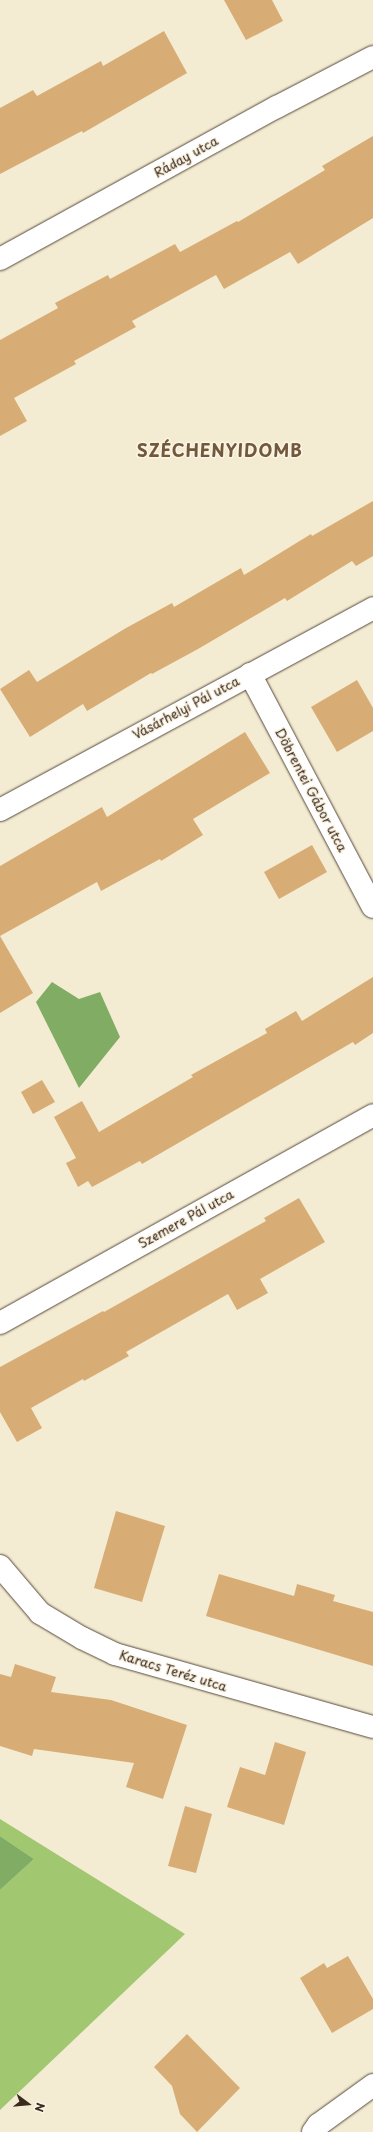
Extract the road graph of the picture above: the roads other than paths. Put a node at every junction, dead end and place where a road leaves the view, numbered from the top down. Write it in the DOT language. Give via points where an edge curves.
graph roads {
  1 [pos="373,57"];
  2 [pos="0,258"];
  3 [pos="373,608"];
  4 [pos="250,674"];
  5 [pos="0,810"];
  6 [pos="373,907"];
  7 [pos="373,1115"];
  8 [pos="0,1323"];
  9 [pos="0,1566"];
  10 [pos="373,1727"];
  11 [pos="373,2085"];
  12 [pos="313,2132"];
  1 -- 2 [label="street, Ráday utca"];
  3 -- 4 [label="street, Vásárhelyi Pál utca"];
  4 -- 5 [label="street, Vásárhelyi Pál utca"];
  4 -- 6 [label="street, Döbrentei Gábor utca"];
  7 -- 8 [label="street, Szemere Pál utca"];
  9 -- 10 [label="street, Karacs Teréz utca" via="40,1612 82,1638 115,1654"];
  11 -- 12 [label="street" via="318,2125"];
}
